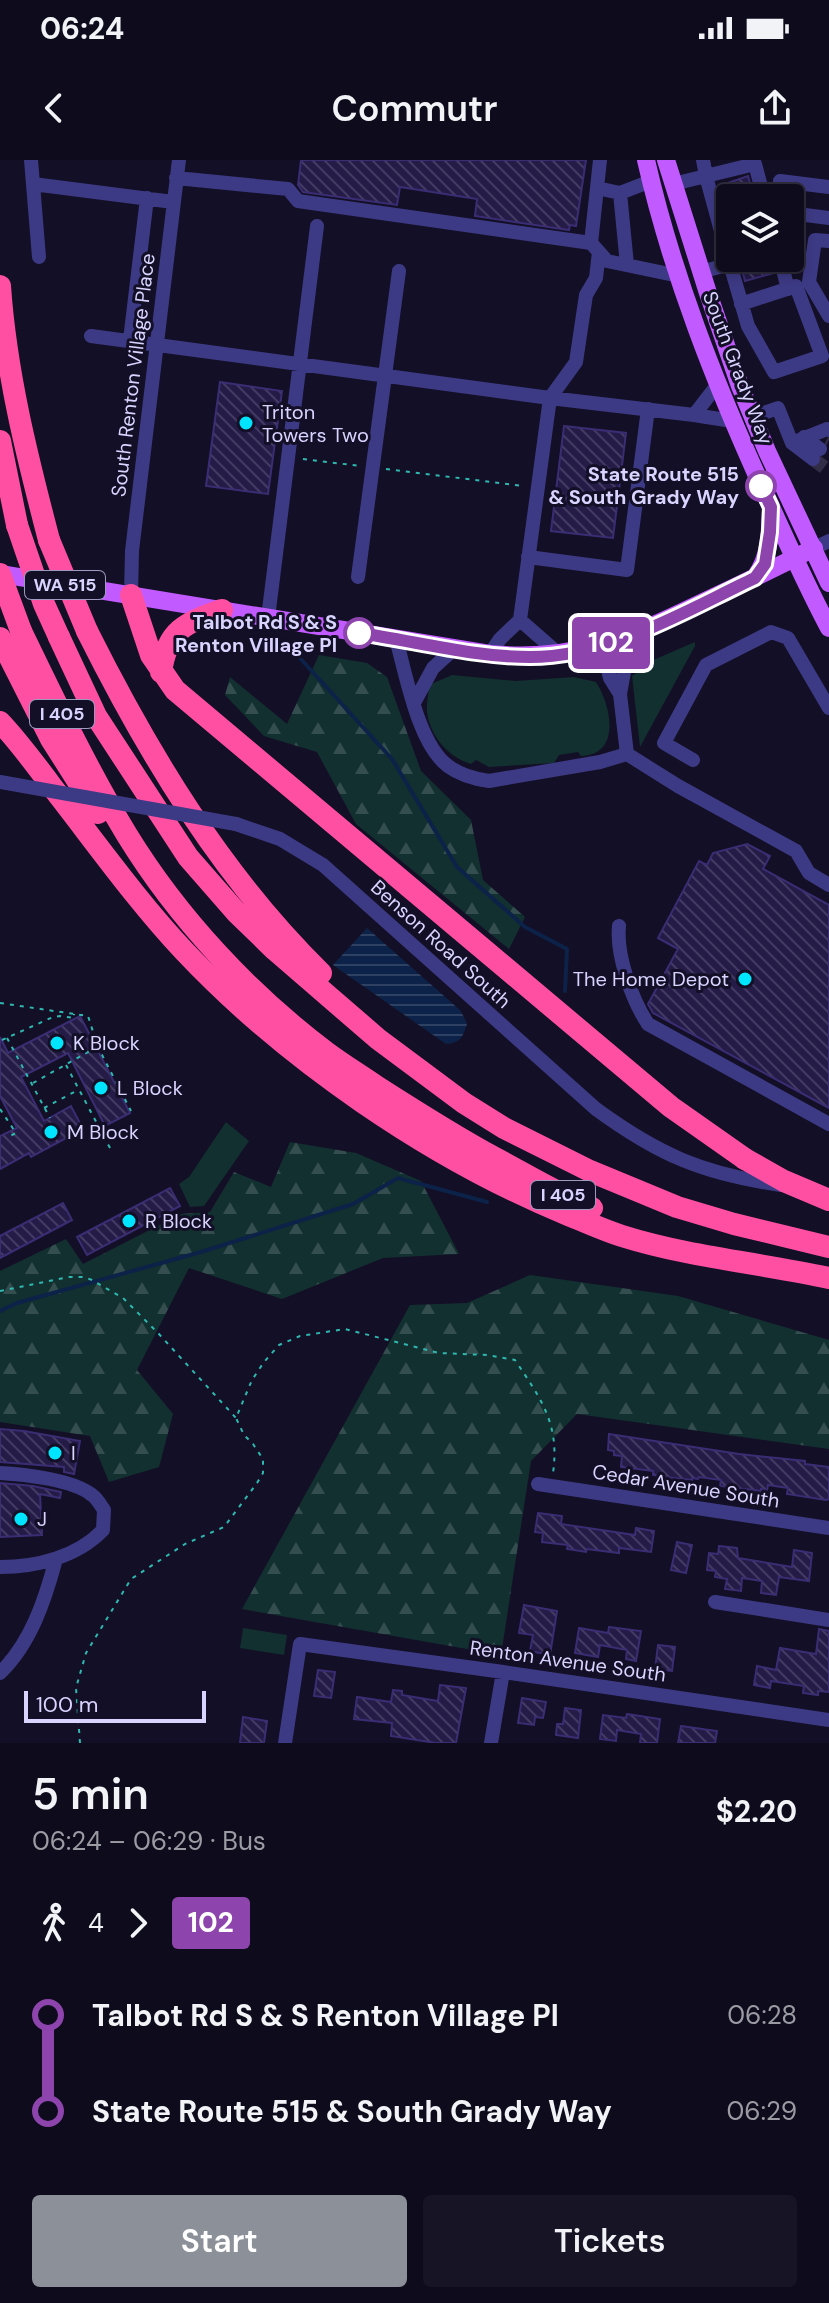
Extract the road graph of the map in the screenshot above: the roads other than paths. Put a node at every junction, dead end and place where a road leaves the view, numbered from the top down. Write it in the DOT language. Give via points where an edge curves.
graph roads {
  1 [pos="31,160"];
  2 [pos="179,160"];
  3 [pos="600,160"];
  4 [pos="646,160"];
  5 [pos="666,160"];
  6 [pos="703,160"];
  7 [pos="736,164"];
  8 [pos="706,176"];
  9 [pos="176,178"];
  10 [pos="651,181"];
  11 [pos="780,181"];
  12 [pos="33,184"];
  13 [pos="673,184"];
  14 [pos="760,184"];
  15 [pos="829,187"];
  16 [pos="597,188"];
  17 [pos="620,193"];
  18 [pos="147,198"];
  19 [pos="173,202"];
  20 [pos="716,213"];
  21 [pos="804,215"];
  22 [pos="829,218"];
  23 [pos="317,226"];
  24 [pos="665,230"];
  25 [pos="829,241"];
  26 [pos="595,248"];
  27 [pos="39,257"];
  28 [pos="627,265"];
  29 [pos="716,268"];
  30 [pos="399,271"];
  31 [pos="701,272"];
  32 [pos="732,272"];
  33 [pos="784,272"];
  34 [pos="679,276"];
  35 [pos="0,286"];
  36 [pos="788,289"];
  37 [pos="741,304"];
  38 [pos="829,316"];
  39 [pos="721,330"];
  40 [pos="91,336"];
  41 [pos="130,340"];
  42 [pos="156,344"];
  43 [pos="299,363"];
  44 [pos="385,374"];
  45 [pos="718,384"];
  46 [pos="550,398"];
  47 [pos="648,409"];
  48 [pos="694,415"];
  49 [pos="731,417"];
  50 [pos="752,417"];
  51 [pos="0,441"];
  52 [pos="815,441"];
  53 [pos="0,488"];
  54 [pos="771,507"];
  55 [pos="17,525"];
  56 [pos="821,544"];
  57 [pos="528,557"];
  58 [pos="794,558"];
  59 [pos="0,574"];
  60 [pos="358,577"];
  61 [pos="755,578"];
  62 [pos="829,583"];
  63 [pos="131,595"];
  64 [pos="222,610"];
  65 [pos="268,618"];
  66 [pos="520,620"];
  67 [pos="829,628"];
  68 [pos="10,634"];
  69 [pos="396,639"];
  70 [pos="621,640"];
  71 [pos="602,645"];
  72 [pos="455,648"];
  73 [pos="490,654"];
  74 [pos="560,655"];
  75 [pos="161,672"];
  76 [pos="620,694"];
  77 [pos="414,703"];
  78 [pos="829,708"];
  79 [pos="0,722"];
  80 [pos="627,754"];
  81 [pos="693,760"];
  82 [pos="0,782"];
  83 [pos="829,885"];
  84 [pos="619,926"];
  85 [pos="464,1103"];
  86 [pos="829,1124"];
  87 [pos="829,1190"];
  88 [pos="829,1200"];
  89 [pos="829,1247"];
  90 [pos="776,1266"];
  91 [pos="829,1278"];
  92 [pos="0,1473"];
  93 [pos="544,1485"];
  94 [pos="829,1528"];
  95 [pos="56,1559"];
  96 [pos="0,1567"];
  97 [pos="715,1602"];
  98 [pos="829,1620"];
  99 [pos="503,1672"];
  100 [pos="0,1673"];
  101 [pos="829,1720"];
  102 [pos="285,1743"];
  103 [pos="491,1743"];
  1 -- 12 [label="street"];
  2 -- 9 [label="street, South Renton Village Place"];
  3 -- 16 [label="street"];
  4 -- 10 [label="main road, South Grady Way"];
  5 -- 13 [label="main road, South Grady Way"];
  6 -- 8 [label="street"];
  7 -- 8 [label="street"];
  7 -- 14 [label="street" via="755,164"];
  8 -- 13 [label="street"];
  8 -- 20 [label="street"];
  9 -- 19 [label="street, South Renton Village Place"];
  9 -- 26 [label="street" via="288,189 298,201"];
  10 -- 17 [label="street"];
  10 -- 24 [label="main road, South Grady Way"];
  11 -- 15 [label="street"];
  12 -- 18 [label="street"];
  12 -- 27 [label="street"];
  13 -- 31 [label="main road, South Grady Way"];
  16 -- 17 [label="street"];
  16 -- 26 [label="street"];
  17 -- 28 [label="street"];
  18 -- 19 [label="street"];
  18 -- 41 [label="street"];
  19 -- 42 [label="street, South Renton Village Place"];
  21 -- 22 [label="street"];
  23 -- 43 [label="street"];
  24 -- 31 [label="main road" via="677,235 690,267"];
  24 -- 34 [label="main road, South Grady Way"];
  25 -- 38 [label="street" via="815,240 809,282"];
  26 -- 28 [label="street" via="607,261"];
  26 -- 46 [label="street" via="596,278 586,295 576,362"];
  28 -- 34 [label="street"];
  29 -- 31 [label="street"];
  30 -- 44 [label="street"];
  31 -- 39 [label="main road, South Grady Way"];
  32 -- 37 [label="street"];
  33 -- 36 [label="street"];
  34 -- 39 [label="main road" via="695,288 709,326"];
  34 -- 45 [label="main road, South Grady Way"];
  35 -- 85 [label="highway, bridge" via="16,409 49,540 112,683 173,786 262,909 325,976 419,1056"];
  36 -- 37 [label="street"];
  36 -- 37 [label="street" via="796,286 822,356 774,372"];
  39 -- 50 [label="main road, South Grady Way"];
  40 -- 41 [label="street"];
  41 -- 42 [label="street"];
  42 -- 43 [label="street"];
  42 -- 63 [label="street, South Renton Village Place"];
  43 -- 44 [label="street"];
  43 -- 65 [label="street"];
  44 -- 46 [label="street"];
  44 -- 60 [label="street"];
  45 -- 48 [label="street"];
  45 -- 49 [label="main road, South Grady Way"];
  46 -- 47 [label="street"];
  46 -- 57 [label="street"];
  47 -- 48 [label="street"];
  47 -- 57 [label="street" via="627,570"];
  48 -- 49 [label="street"];
  49 -- 50 [label="main road"];
  49 -- 54 [label="main road, South Grady Way"];
  50 -- 52 [label="street" via="778,408"];
  50 -- 56 [label="main road, South Grady Way"];
  51 -- 55 [label="highway"];
  53 -- 55 [label="highway"];
  54 -- 58 [label="main road, South Grady Way"];
  54 -- 61 [label="main road" via="765,564"];
  55 -- 85 [label="highway, I 405, bridge" via="44,604 96,716 188,857 236,912 314,985"];
  56 -- 58 [label="main road, WA 515"];
  56 -- 62 [label="main road, South Grady Way"];
  57 -- 66 [label="street"];
  58 -- 61 [label="main road, WA 515"];
  58 -- 67 [label="main road, South Grady Way"];
  59 -- 63 [label="main road, WA 515"];
  59 -- 68 [label="highway, I 405, bridge"];
  61 -- 70 [label="main road, WA 515"];
  63 -- 64 [label="main road, WA 515"];
  63 -- 75 [label="highway"];
  64 -- 65 [label="main road, WA 515"];
  64 -- 75 [label="highway" via="175,633"];
  65 -- 69 [label="main road, WA 515"];
  66 -- 73 [label="street"];
  66 -- 74 [label="street"];
  68 -- 90 [label="highway, I 405" via="159,882 266,1003 327,1053 419,1114 566,1197 681,1242"];
  69 -- 72 [label="main road, WA 515"];
  69 -- 77 [label="street"];
  70 -- 71 [label="main road, WA 515"];
  70 -- 76 [label="street"];
  71 -- 74 [label="main road, WA 515"];
  71 -- 76 [label="street"];
  72 -- 73 [label="main road, WA 515"];
  72 -- 77 [label="street" via="433,668"];
  73 -- 74 [label="main road, WA 515"];
  75 -- 88 [label="highway, bridge" via="234,741 671,1107 745,1159"];
  76 -- 80 [label="street"];
  77 -- 80 [label="street" via="434,751 471,778 489,781"];
  78 -- 81 [label="street" via="788,638 771,632 706,665 664,743"];
  79 -- 90 [label="highway" via="185,952 229,997 338,1084 454,1159 528,1198 620,1236"];
  80 -- 83 [label="street" via="796,851 809,873"];
  82 -- 87 [label="street, Benson Road South, bridge" via="236,824 280,839 323,865 627,1132 685,1163 724,1175"];
  84 -- 86 [label="street" via="617,942 638,1009 648,1024"];
  85 -- 89 [label="highway, I 405" via="568,1160 677,1207"];
  90 -- 91 [label="highway, I 405"];
  92 -- 95 [label="street" via="69,1484 92,1494 104,1510 103,1530"];
  93 -- 94 [label="street, Cedar Avenue South"];
  95 -- 96 [label="street"];
  95 -- 100 [label="street" via="33,1624"];
  97 -- 98 [label="street"];
  99 -- 101 [label="street, Renton Avenue South"];
  99 -- 102 [label="street, Renton Avenue South" via="300,1644"];
  99 -- 103 [label="street"];
}
